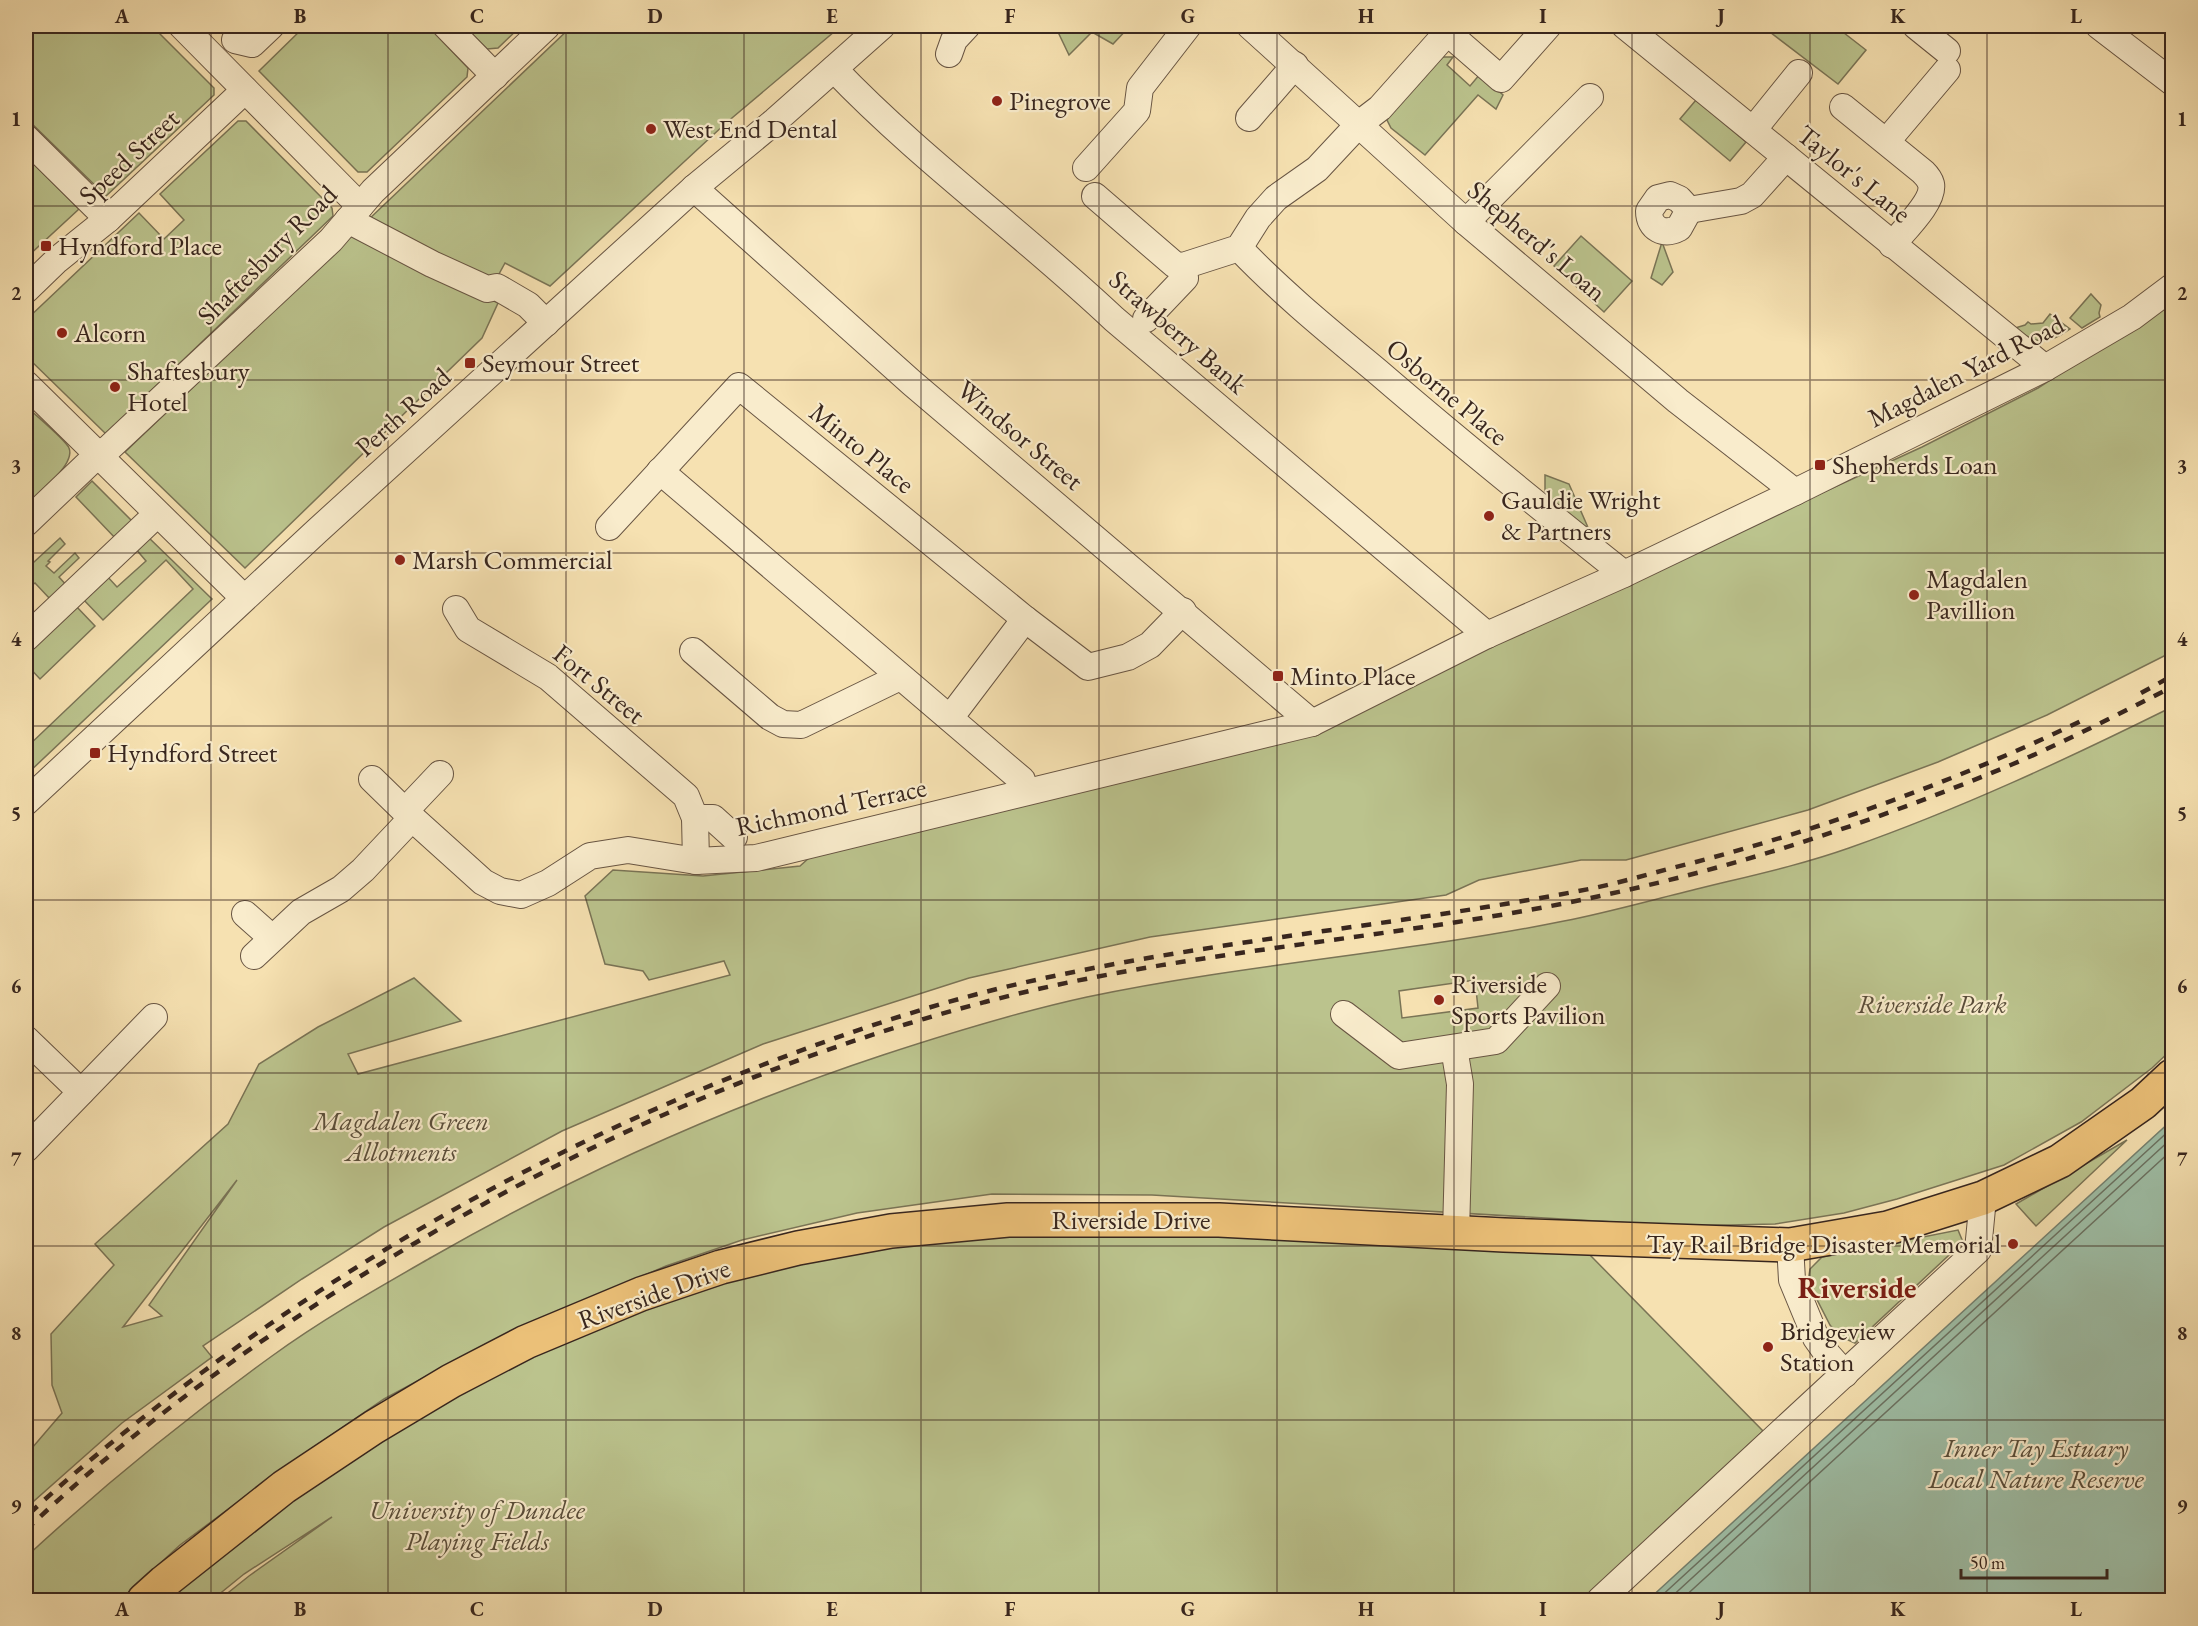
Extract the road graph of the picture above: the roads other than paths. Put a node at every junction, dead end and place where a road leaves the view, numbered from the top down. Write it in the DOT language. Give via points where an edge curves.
graph roads {
  1 [pos="182,26"];
  2 [pos="271,26"];
  3 [pos="447,26"];
  4 [pos="547,26"];
  5 [pos="882,26"];
  6 [pos="967,26"];
  7 [pos="1188,26"];
  8 [pos="1250,26"];
  9 [pos="1548,26"];
  10 [pos="1625,26"];
  11 [pos="1917,26"];
  12 [pos="2099,26"];
  13 [pos="1447,28"];
  14 [pos="233,33"];
  15 [pos="949,54"];
  16 [pos="215,60"];
  17 [pos="1295,65"];
  18 [pos="834,69"];
  19 [pos="1799,73"];
  20 [pos="495,76"];
  21 [pos="2172,82"];
  22 [pos="245,90"];
  23 [pos="1590,97"];
  24 [pos="1843,107"];
  25 [pos="1249,117"];
  26 [pos="1359,124"];
  27 [pos="1753,130"];
  28 [pos="1879,134"];
  29 [pos="26,138"];
  30 [pos="1786,157"];
  31 [pos="1086,168"];
  32 [pos="694,188"];
  33 [pos="1095,196"];
  34 [pos="1689,210"];
  35 [pos="354,213"];
  36 [pos="108,219"];
  37 [pos="1466,222"];
  38 [pos="1892,245"];
  39 [pos="1239,248"];
  40 [pos="1183,266"];
  41 [pos="2172,287"];
  42 [pos="26,290"];
  43 [pos="1146,319"];
  44 [pos="546,323"];
  45 [pos="2045,368"];
  46 [pos="26,384"];
  47 [pos="100,456"];
  48 [pos="660,471"];
  49 [pos="1795,492"];
  50 [pos="157,514"];
  51 [pos="26,523"];
  52 [pos="609,527"];
  53 [pos="1623,574"];
  54 [pos="244,598"];
  55 [pos="456,609"];
  56 [pos="1182,611"];
  57 [pos="1025,619"];
  58 [pos="1487,635"];
  59 [pos="26,638"];
  60 [pos="693,651"];
  61 [pos="900,677"];
  62 [pos="950,718"];
  63 [pos="1312,723"];
  64 [pos="440,774"];
  65 [pos="372,779"];
  66 [pos="1025,792"];
  67 [pos="26,802"];
  68 [pos="408,814"];
  69 [pos="695,818"];
  70 [pos="734,837"];
  71 [pos="696,861"];
  72 [pos="246,914"];
  73 [pos="1547,986"];
  74 [pos="1344,1014"];
  75 [pos="154,1017"];
  76 [pos="26,1039"];
  77 [pos="1454,1048"];
  78 [pos="2172,1076"];
  79 [pos="81,1092"];
  80 [pos="26,1149"];
  81 [pos="1983,1198"];
  82 [pos="1456,1233"];
  83 [pos="1790,1245"];
  84 [pos="1845,1374"];
  85 [pos="144,1600"];
  86 [pos="1600,1600"];
  1 -- 16 [label="street"];
  2 -- 14 [label="street" via="252,44"];
  3 -- 20 [label="street"];
  4 -- 20 [label="street, Shaftesbury Road"];
  5 -- 18 [label="street, Perth Road"];
  6 -- 15 [label="street" via="954,40"];
  7 -- 31 [label="street" via="1140,88 1137,111"];
  8 -- 17 [label="street, Shepherd's Loan"];
  9 -- 13 [label="street" via="1501,79"];
  10 -- 27 [label="street, Taylor's Lane"];
  11 -- 28 [label="street" via="1947,60"];
  12 -- 21 [label="street"];
  13 -- 26 [label="street" via="1380,108"];
  14 -- 16 [label="street"];
  16 -- 22 [label="street"];
  17 -- 25 [label="street"];
  17 -- 26 [label="street, Shepherd's Loan"];
  18 -- 32 [label="street, Perth Road"];
  18 -- 58 [label="street, Strawberry Bank" via="1121,324"];
  19 -- 27 [label="street"];
  20 -- 35 [label="street, Shaftesbury Road"];
  22 -- 35 [label="street"];
  22 -- 36 [label="street, Speed Street"];
  23 -- 37 [label="street"];
  24 -- 28 [label="street"];
  26 -- 37 [label="street, Shepherd's Loan"];
  26 -- 39 [label="street" via="1317,169 1276,198"];
  27 -- 30 [label="street, Taylor's Lane"];
  28 -- 38 [label="street" via="1931,183 1927,202"];
  29 -- 36 [label="street"];
  30 -- 34 [label="street" via="1752,195 1741,201"];
  30 -- 38 [label="street, Taylor's Lane"];
  32 -- 44 [label="street, Perth Road"];
  32 -- 56 [label="street, Windsor Street" via="912,383"];
  33 -- 40 [label="street" via="1168,260"];
  35 -- 44 [label="street" via="432,264 487,289 497,287 528,305"];
  35 -- 47 [label="street, Shaftesbury Road" via="331,240"];
  36 -- 42 [label="street, Speed Street"];
  37 -- 49 [label="street, Shepherd's Loan" via="1678,401"];
  38 -- 45 [label="street, Taylor's Lane"];
  39 -- 40 [label="street"];
  39 -- 53 [label="street, Osborne Place" via="1465,447"];
  40 -- 43 [label="street" via="1185,278"];
  41 -- 45 [label="street, Magdalen Yard Road" via="2132,317"];
  44 -- 54 [label="street, Perth Road"];
  45 -- 49 [label="street, Magdalen Yard Road"];
  46 -- 47 [label="street"];
  47 -- 50 [label="street"];
  47 -- 51 [label="street, Shaftesbury Road"];
  48 -- 52 [label="street, Minto Place"];
  48 -- 57 [label="street, Minto Place" via="739,386"];
  48 -- 61 [label="street"];
  49 -- 53 [label="street, Magdalen Yard Road"];
  50 -- 54 [label="street"];
  50 -- 59 [label="street"];
  53 -- 58 [label="street, Magdalen Yard Road"];
  54 -- 67 [label="street, Perth Road"];
  55 -- 69 [label="street, Fort Street" via="468,629 548,677 686,796"];
  56 -- 57 [label="street" via="1150,645 1128,657 1088,667"];
  56 -- 63 [label="street, Windsor Street"];
  57 -- 62 [label="street"];
  58 -- 63 [label="street, Magdalen Yard Road"];
  60 -- 61 [label="street" via="770,717 791,726 801,726"];
  61 -- 62 [label="street"];
  62 -- 66 [label="street" via="1022,780"];
  63 -- 66 [label="street, Richmond Terrace"];
  64 -- 68 [label="street"];
  65 -- 68 [label="street, Richmond Terrace"];
  66 -- 71 [label="street, Richmond Terrace" via="756,858"];
  68 -- 71 [label="street, Richmond Terrace" via="483,882 500,891 521,895 590,856 628,850"];
  68 -- 72 [label="street" via="382,852 363,870 341,889 301,912 262,947"];
  69 -- 70 [label="street" via="713,818"];
  69 -- 71 [label="street, Fort Street"];
  73 -- 77 [label="street" via="1496,1041"];
  74 -- 77 [label="street" via="1398,1056"];
  75 -- 79 [label="street"];
  76 -- 79 [label="street"];
  77 -- 82 [label="street" via="1460,1084"];
  78 -- 81 [label="main road, Riverside Drive" via="2143,1103 2060,1161"];
  79 -- 80 [label="street"];
  81 -- 83 [label="main road, Riverside Drive" via="1888,1228"];
  81 -- 84 [label="street" via="1978,1250"];
  82 -- 83 [label="main road, Riverside Drive"];
  82 -- 85 [label="main road, Riverside Drive" via="1219,1220 1008,1220 891,1232 798,1248 721,1268 641,1294 526,1342 451,1381 284,1487"];
  83 -- 84 [label="street" via="1792,1280 1816,1338"];
  84 -- 86 [label="street"];
}
